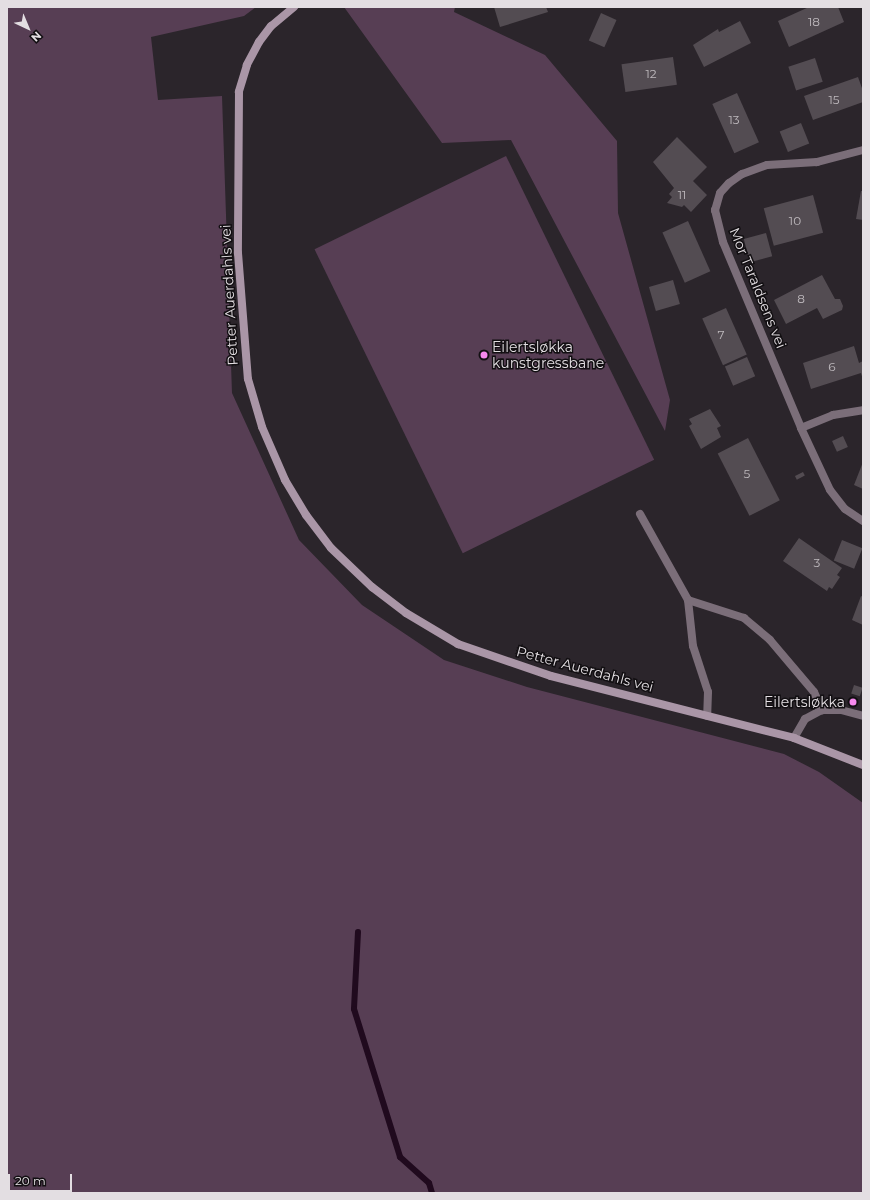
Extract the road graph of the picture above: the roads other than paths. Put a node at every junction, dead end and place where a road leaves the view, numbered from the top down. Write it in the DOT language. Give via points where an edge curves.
graph roads {
  1 [pos="294,7"];
  2 [pos="863,150"];
  3 [pos="863,410"];
  4 [pos="801,428"];
  5 [pos="640,514"];
  6 [pos="863,521"];
  7 [pos="688,600"];
  8 [pos="822,710"];
  9 [pos="707,716"];
  10 [pos="863,716"];
  11 [pos="794,738"];
  12 [pos="863,765"];
  1 -- 9 [label="street, Petter Auerdahls vei" via="271,26 247,65 238,92 237,130 238,253 248,379 262,427 285,480 306,515 332,548 372,588 406,613 458,644 551,676"];
  2 -- 4 [label="street, Mor Taraldsens vei" via="817,162 767,165 742,174 720,193 716,210 723,242"];
  3 -- 4 [label="street" via="833,415"];
  4 -- 6 [label="street, Mor Taraldsens vei" via="830,490 845,509"];
  5 -- 7 [label="street"];
  7 -- 8 [label="street" via="744,618 770,640 814,692"];
  7 -- 9 [label="street" via="693,646 708,692"];
  8 -- 10 [label="street" via="841,710"];
  8 -- 11 [label="street" via="805,720"];
  9 -- 11 [label="street, Petter Auerdahls vei"];
  11 -- 12 [label="street, Petter Auerdahls vei"];
}
